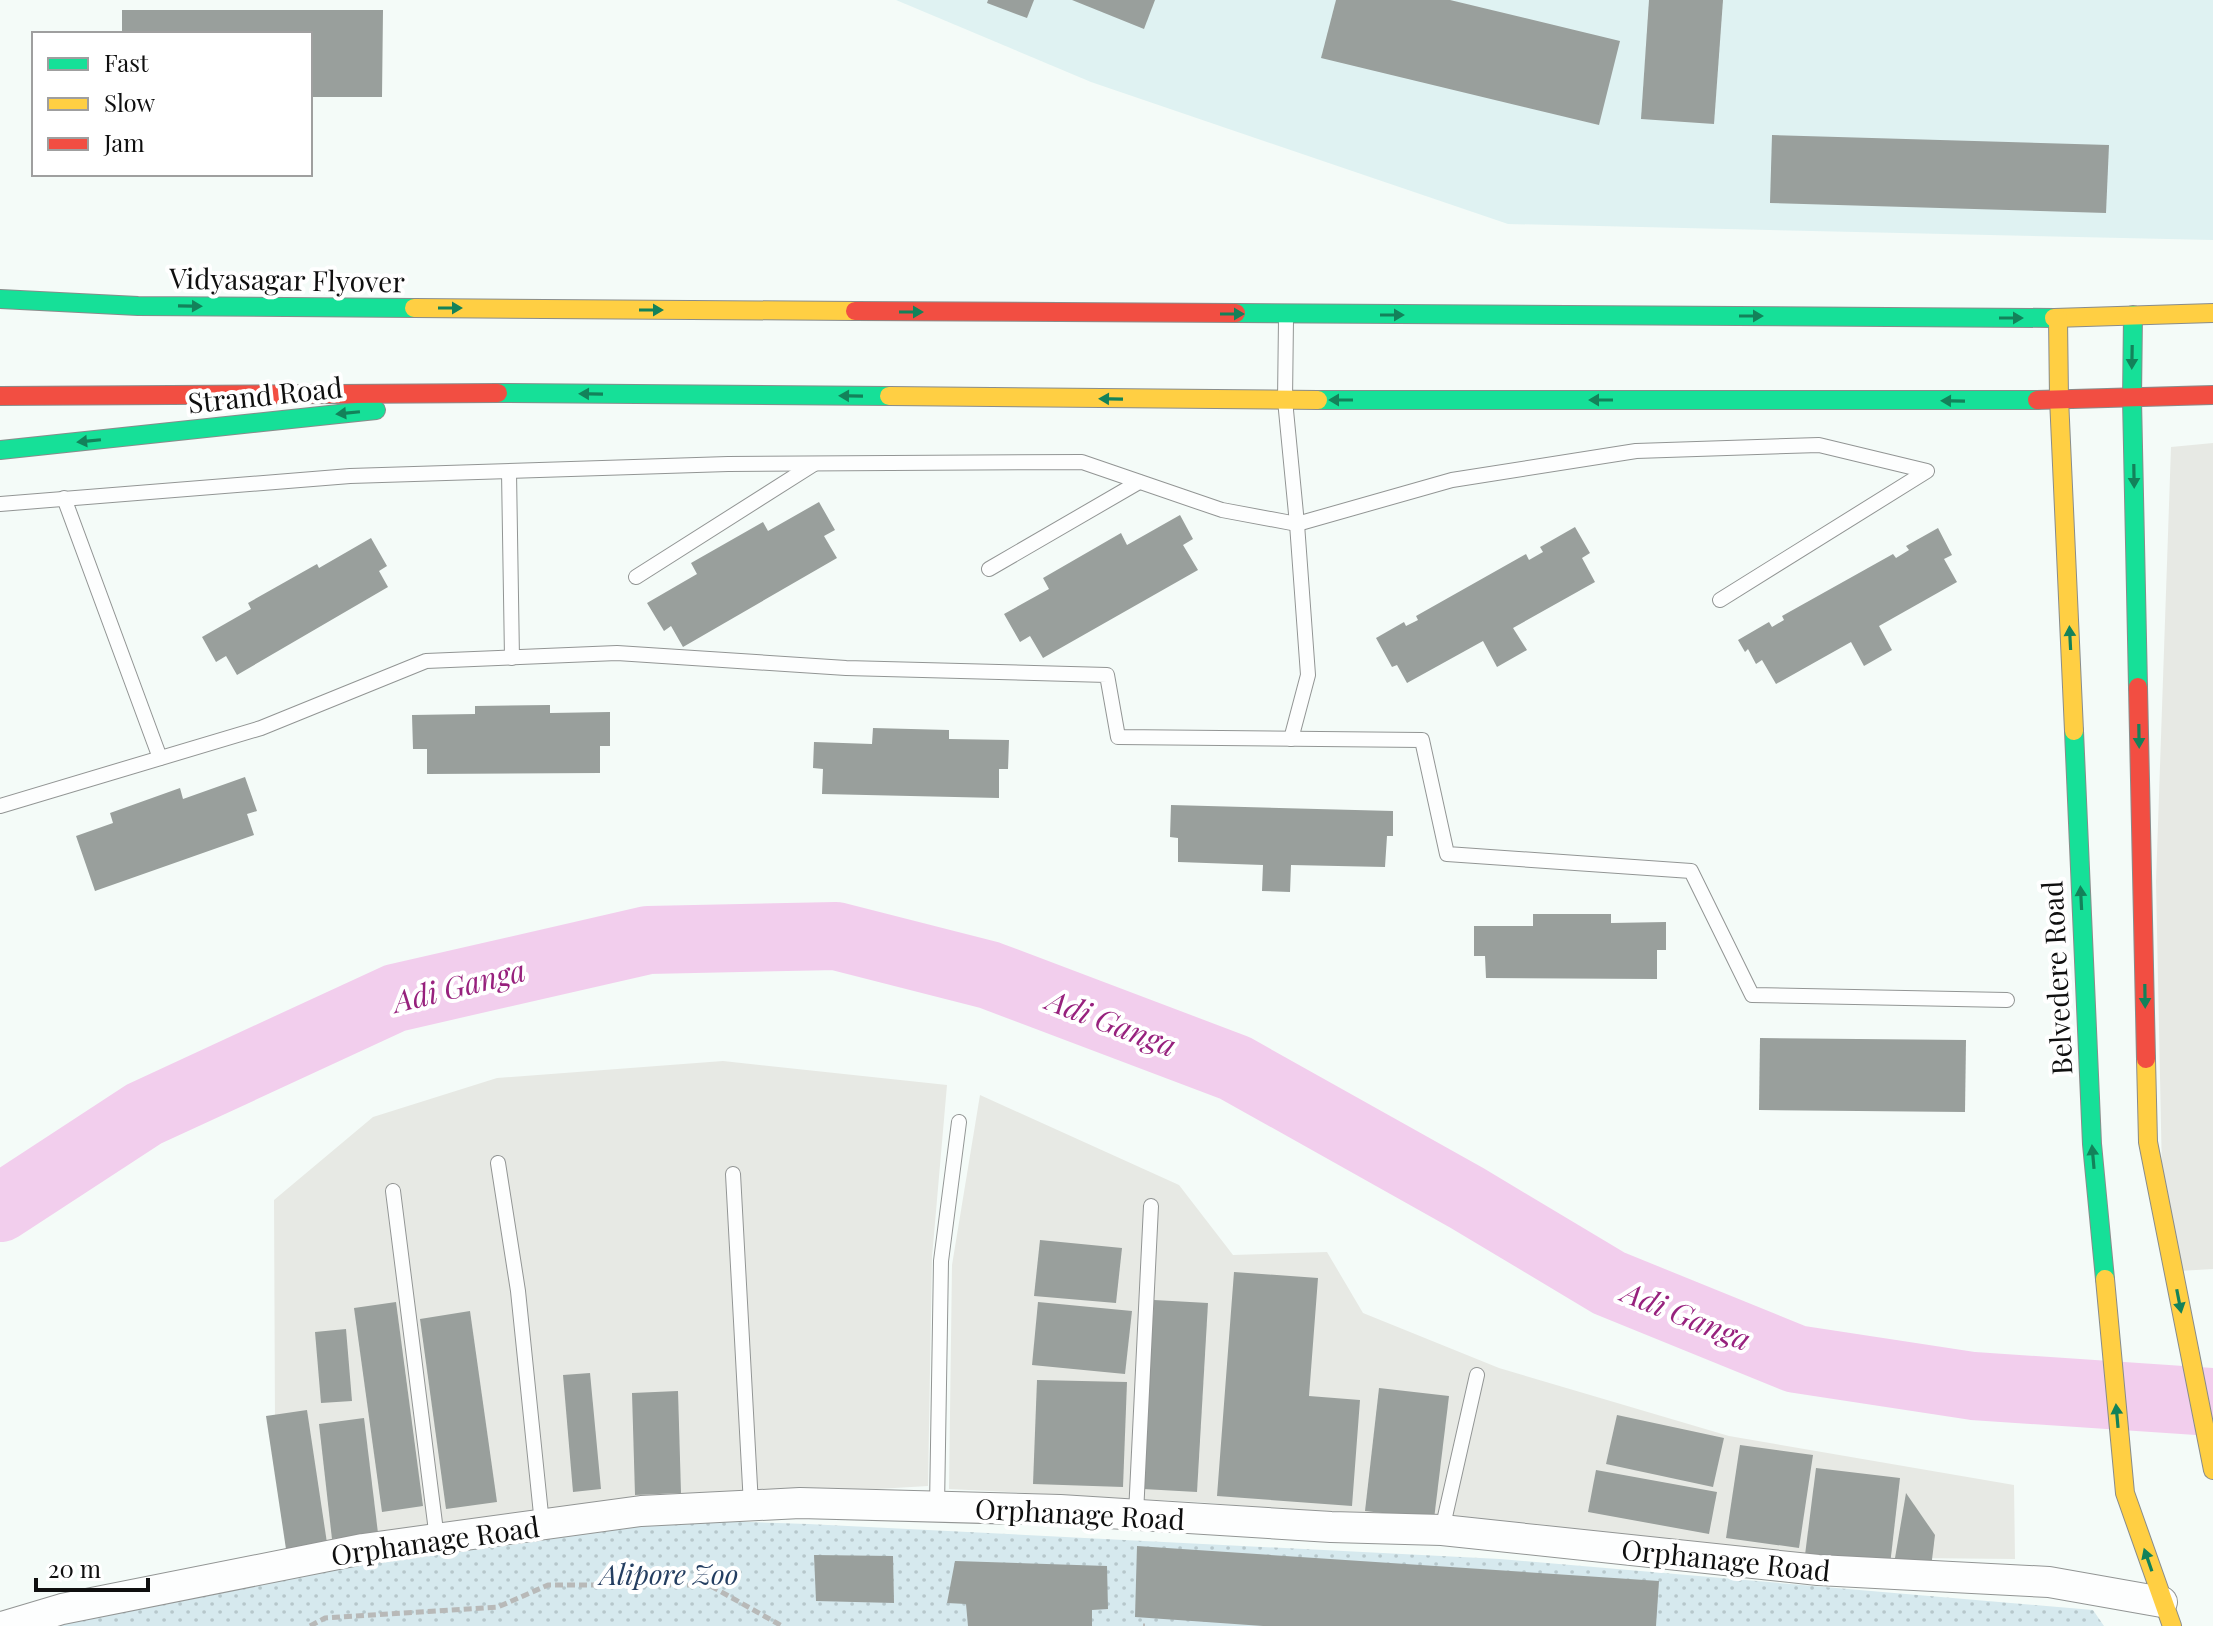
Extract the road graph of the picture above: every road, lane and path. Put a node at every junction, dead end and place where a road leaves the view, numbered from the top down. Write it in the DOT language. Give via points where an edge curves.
graph roads {
  1 [pos="0,299"];
  2 [pos="138,306"];
  3 [pos="2213,313"];
  4 [pos="1286,314"];
  5 [pos="2133,315"];
  6 [pos="15,317"];
  7 [pos="2058,318"];
  8 [pos="537,393"];
  9 [pos="2213,395"];
  10 [pos="0,396"];
  11 [pos="2059,398"];
  12 [pos="2132,399"];
  13 [pos="1285,400"];
  14 [pos="0,450"];
  15 [pos="814,464"];
  16 [pos="509,472"];
  17 [pos="1139,482"];
  18 [pos="64,498"];
  19 [pos="0,504"];
  20 [pos="1297,524"];
  21 [pos="989,569"];
  22 [pos="636,577"];
  23 [pos="1720,600"];
  24 [pos="512,658"];
  25 [pos="1291,739"];
  26 [pos="160,758"];
  27 [pos="0,806"];
  28 [pos="2007,1000"];
  29 [pos="959,1122"];
  30 [pos="498,1163"];
  31 [pos="733,1174"];
  32 [pos="393,1191"];
  33 [pos="1151,1206"];
  34 [pos="1477,1375"];
  35 [pos="2213,1470"];
  36 [pos="751,1505"];
  37 [pos="937,1507"];
  38 [pos="1136,1514"];
  39 [pos="542,1524"];
  40 [pos="1442,1530"];
  41 [pos="437,1539"];
  42 [pos="2167,1614"];
  43 [pos="5,1626"];
  44 [pos="310,1626"];
  45 [pos="782,1626"];
  1 -- 2 [label="main road, Vidyasagar Flyover"];
  2 -- 4 [label="main road, Vidyasagar Flyover, one-way"];
  2 -- 6 [label="main road"];
  3 -- 5 [label="main road, Vidyasagar Flyover"];
  4 -- 7 [label="main road, Vidyasagar Flyover, one-way"];
  4 -- 13 [label="lane"];
  5 -- 7 [label="main road, Vidyasagar Flyover"];
  5 -- 12 [label="main road, one-way"];
  7 -- 11 [label="main road, Belvedere Road"];
  8 -- 10 [label="main road"];
  13 -- 8 [label="main road, one-way"];
  8 -- 14 [label="main road, Strand Road, one-way"];
  9 -- 12 [label="main road"];
  11 -- 12 [label="main road"];
  11 -- 13 [label="main road, one-way"];
  42 -- 11 [label="main road, Belvedere Road, one-way" via="2125,1493 2100,1235"];
  12 -- 35 [label="main road, one-way" via="2148,1142"];
  13 -- 20 [label="lane"];
  15 -- 16 [label="lane"];
  15 -- 17 [label="lane" via="1082,462"];
  15 -- 22 [label="lane"];
  16 -- 18 [label="lane" via="350,476"];
  16 -- 24 [label="lane"];
  17 -- 20 [label="lane" via="1222,510"];
  17 -- 21 [label="lane"];
  18 -- 19 [label="lane"];
  18 -- 26 [label="lane"];
  20 -- 23 [label="lane" via="1452,480 1636,451 1819,445 1927,471"];
  20 -- 25 [label="lane" via="1308,675"];
  24 -- 25 [label="lane" via="617,653 846,668 1107,675 1118,737"];
  24 -- 26 [label="lane" via="426,661 261,728"];
  25 -- 28 [label="lane" via="1422,740 1447,854 1691,871 1752,995"];
  26 -- 27 [label="lane"];
  29 -- 37 [label="lane" via="941,1261"];
  30 -- 39 [label="lane" via="518,1291"];
  31 -- 36 [label="lane"];
  32 -- 41 [label="lane"];
  33 -- 38 [label="lane"];
  34 -- 40 [label="lane"];
  36 -- 37 [label="street, Orphanage Road"];
  36 -- 39 [label="street, Orphanage Road"];
  37 -- 38 [label="street, Orphanage Road"];
  38 -- 40 [label="street, Orphanage Road"];
  39 -- 41 [label="street, Orphanage Road"];
  40 -- 42 [label="street, Orphanage Road" via="1818,1570 2049,1582"];
  41 -- 43 [label="street, Orphanage Road" via="62,1609"];
  44 -- 45 [label="path" via="325,1618 498,1607 548,1585 709,1585"];
}
